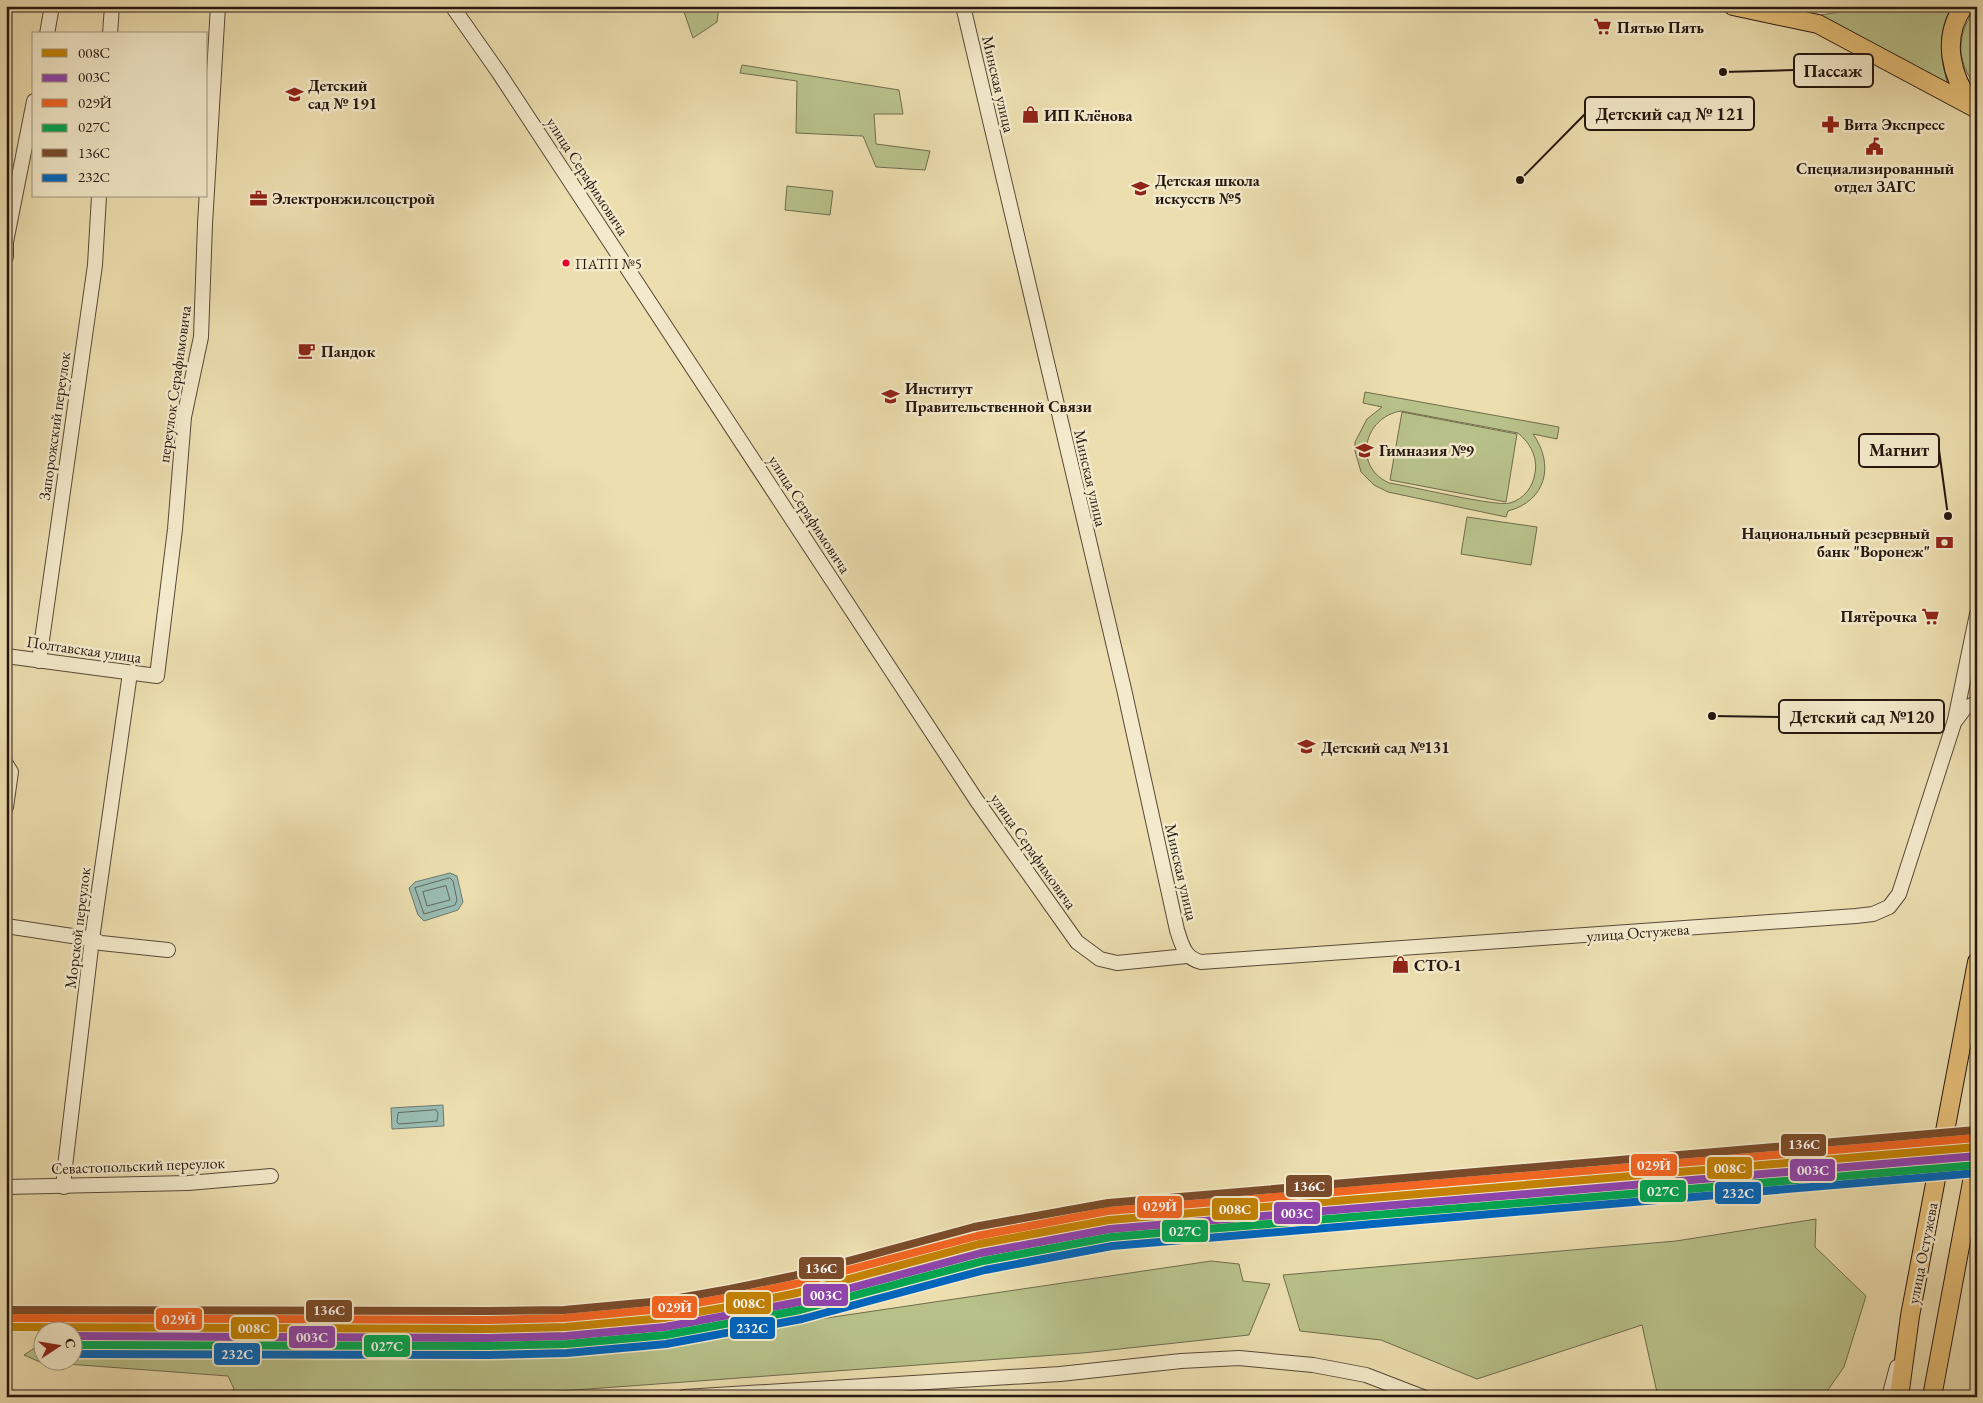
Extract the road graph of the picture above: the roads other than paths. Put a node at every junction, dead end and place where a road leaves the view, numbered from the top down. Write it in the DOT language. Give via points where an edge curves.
graph roads {
  1 [pos="52,6"];
  2 [pos="112,6"];
  3 [pos="218,6"];
  4 [pos="452,6"];
  5 [pos="963,6"];
  6 [pos="1733,6"];
  7 [pos="1964,6"];
  8 [pos="47,32"];
  9 [pos="110,32"];
  10 [pos="1975,108"];
  11 [pos="32,111"];
  12 [pos="208,174"];
  13 [pos="100,198"];
  14 [pos="207,198"];
  15 [pos="6,257"];
  16 [pos="1977,614"];
  17 [pos="6,656"];
  18 [pos="39,661"];
  19 [pos="130,673"];
  20 [pos="157,676"];
  21 [pos="1977,703"];
  22 [pos="1955,720"];
  23 [pos="6,764"];
  24 [pos="6,807"];
  25 [pos="6,926"];
  26 [pos="92,939"];
  27 [pos="168,950"];
  28 [pos="1187,956"];
  29 [pos="1977,962"];
  30 [pos="1977,1155"];
  31 [pos="271,1176"];
  32 [pos="6,1187"];
  33 [pos="64,1187"];
  34 [pos="1948,1315"];
  35 [pos="1910,1316"];
  36 [pos="684,1397"];
  37 [pos="1423,1397"];
  38 [pos="1889,1397"];
  39 [pos="1899,1397"];
  40 [pos="1932,1397"];
  41 [pos="1939,1397"];
  1 -- 8 [label="street"];
  2 -- 9 [label="street"];
  3 -- 12 [label="street, переулок Серафимовича"];
  4 -- 28 [label="street, улица Серафимовича" via="977,801 1077,942 1100,959 1117,964"];
  5 -- 28 [label="street, Минская улица" via="1124,689 1177,930"];
  6 -- 10 [label="main road" via="1818,24"];
  7 -- 10 [label="main road" via="1952,34 1951,62 1962,90"];
  11 -- 15 [label="street" via="6,242"];
  13 -- 18 [label="street, Запорожский переулок" via="95,265"];
  14 -- 20 [label="street, переулок Серафимовича" via="201,337 184,417 175,529"];
  16 -- 22 [label="street, улица Остужева"];
  17 -- 18 [label="street, Полтавская улица"];
  18 -- 19 [label="street, Полтавская улица"];
  19 -- 20 [label="street, Полтавская улица"];
  19 -- 26 [label="street, Морской переулок"];
  21 -- 22 [label="street" via="1965,708"];
  22 -- 28 [label="street, улица Остужева" via="1899,894 1889,907 1874,914 1201,962"];
  23 -- 24 [label="street" via="11,772"];
  25 -- 26 [label="street"];
  26 -- 27 [label="street" via="101,943"];
  26 -- 33 [label="street, Морской переулок"];
  29 -- 35 [label="main road, улица Остужева"];
  30 -- 34 [label="main road"];
  31 -- 33 [label="street, Севастопольский переулок" via="188,1183"];
  32 -- 33 [label="street, Севастопольский переулок"];
  34 -- 40 [label="main road"];
  34 -- 41 [label="street"];
  35 -- 38 [label="street"];
  35 -- 39 [label="main road, улица Остужева"];
  36 -- 37 [label="street" via="1060,1374 1239,1358 1330,1367 1378,1379"];
}
